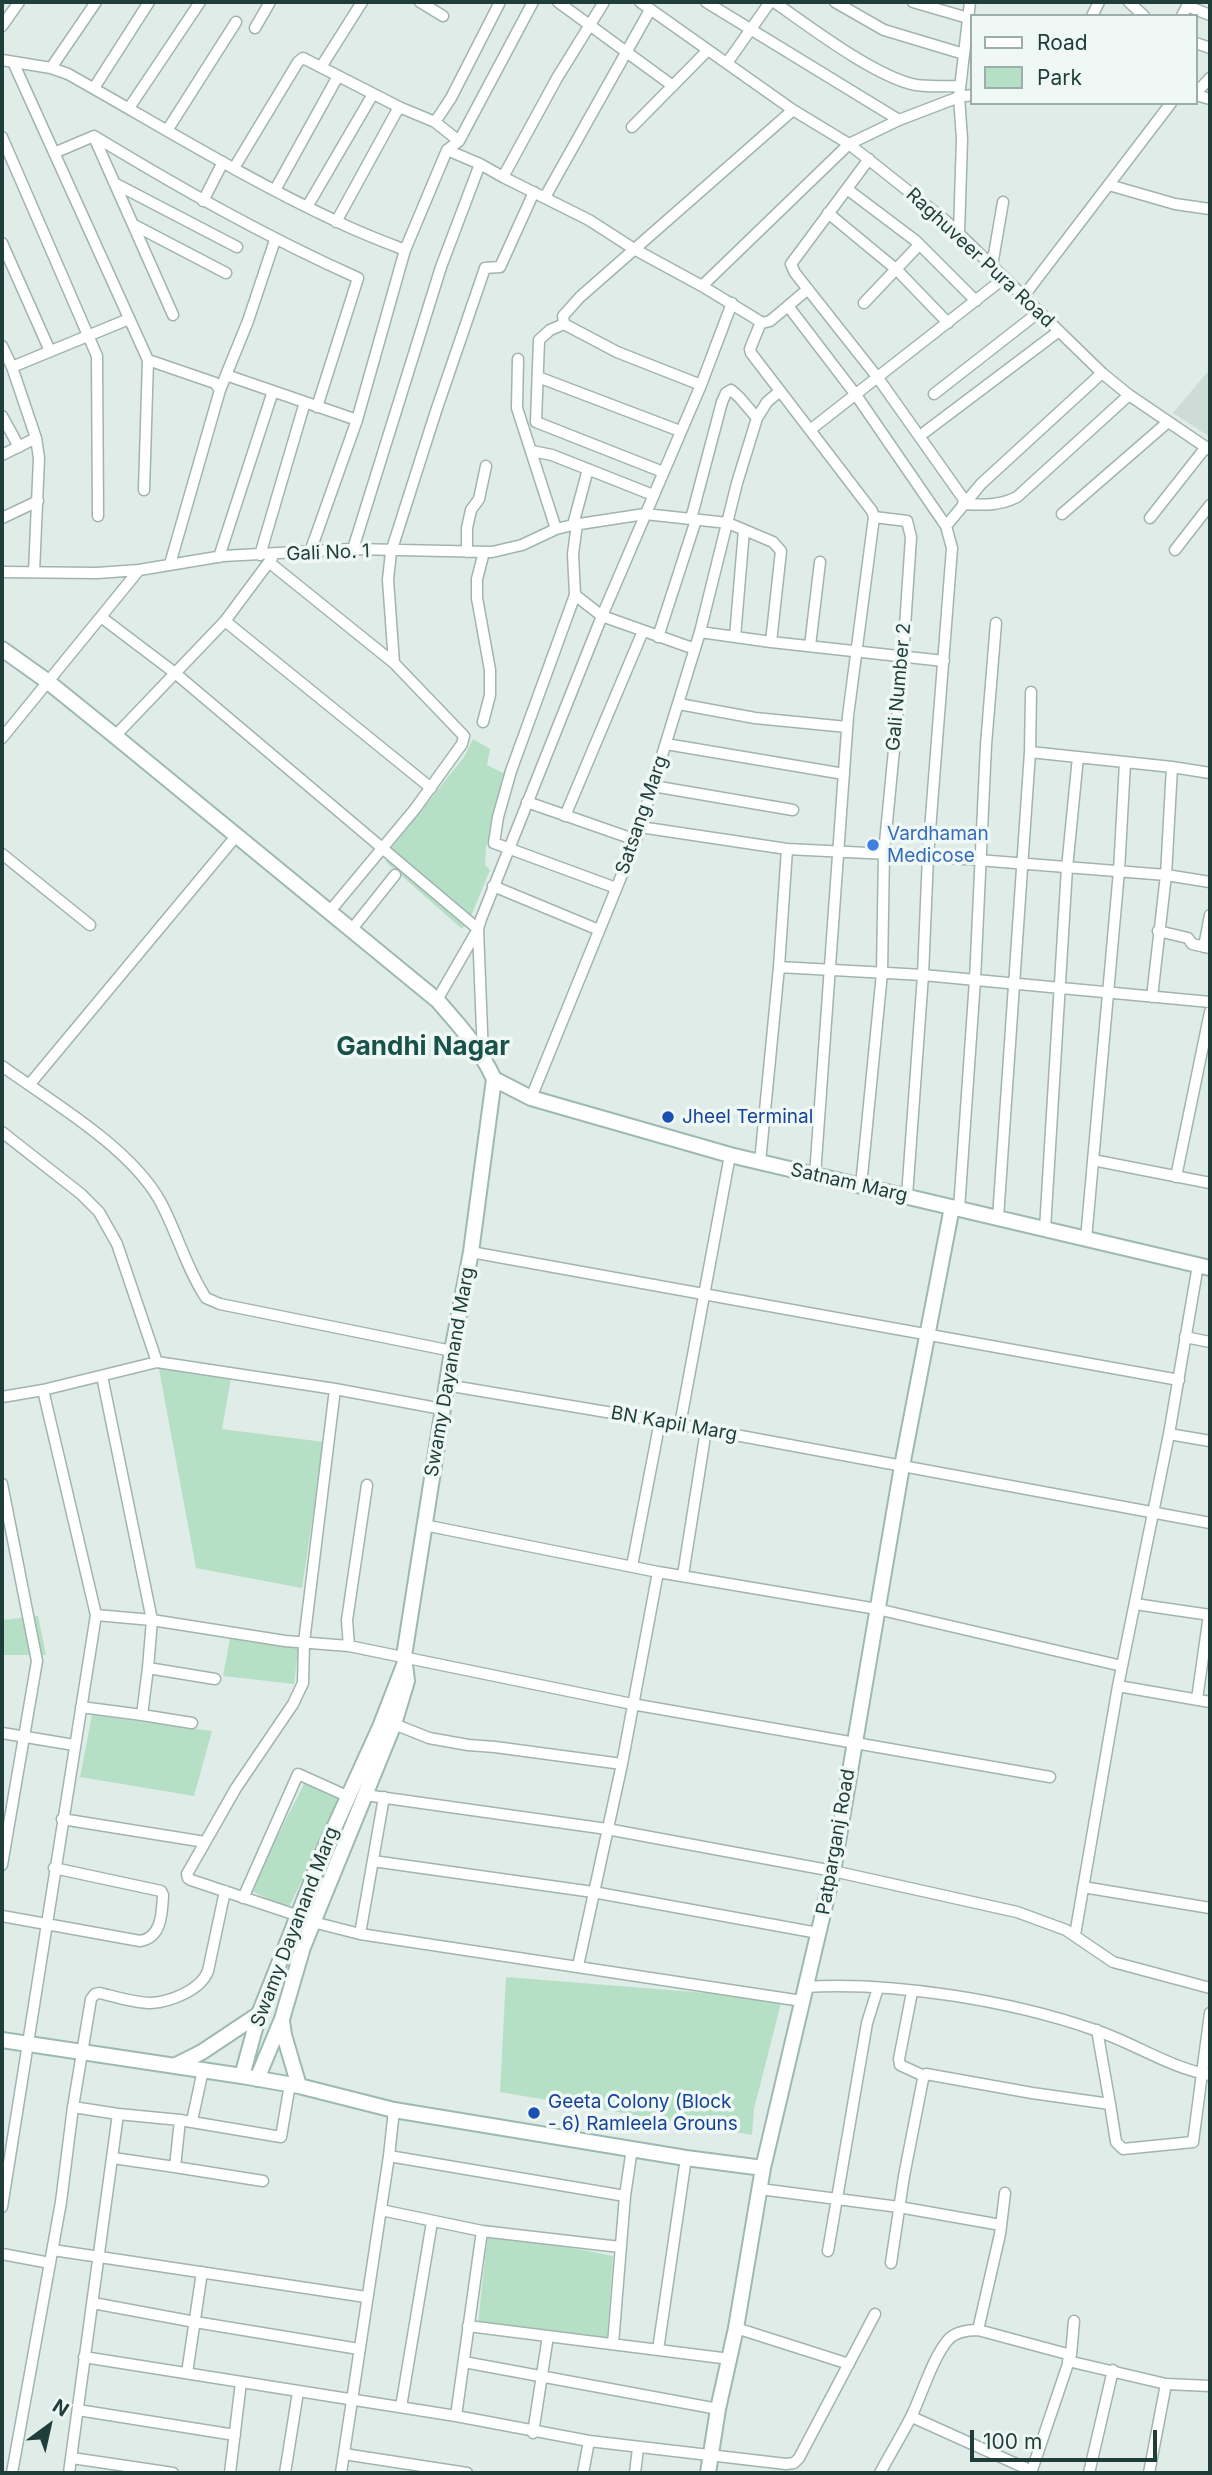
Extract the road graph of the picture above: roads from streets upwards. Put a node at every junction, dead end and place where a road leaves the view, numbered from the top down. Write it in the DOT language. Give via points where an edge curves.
graph roads {
  1 [pos="19,2"];
  2 [pos="96,2"];
  3 [pos="149,2"];
  4 [pos="200,2"];
  5 [pos="270,2"];
  6 [pos="362,2"];
  7 [pos="420,2"];
  8 [pos="500,2"];
  9 [pos="533,2"];
  10 [pos="558,2"];
  11 [pos="604,2"];
  12 [pos="640,2"];
  13 [pos="706,2"];
  14 [pos="772,2"];
  15 [pos="835,2"];
  16 [pos="913,2"];
  17 [pos="970,2"];
  18 [pos="1129,2"];
  19 [pos="1184,6"];
  20 [pos="650,10"];
  21 [pos="1142,14"];
  22 [pos="1210,15"];
  23 [pos="443,16"];
  24 [pos="968,18"];
  25 [pos="236,22"];
  26 [pos="2,26"];
  27 [pos="590,26"];
  28 [pos="255,28"];
  29 [pos="753,29"];
  30 [pos="708,50"];
  31 [pos="626,53"];
  32 [pos="964,54"];
  33 [pos="7,61"];
  34 [pos="727,63"];
  35 [pos="321,66"];
  36 [pos="51,68"];
  37 [pos="338,76"];
  38 [pos="1210,78"];
  39 [pos="673,86"];
  40 [pos="93,88"];
  41 [pos="960,91"];
  42 [pos="1198,92"];
  43 [pos="373,94"];
  44 [pos="970,94"];
  45 [pos="1170,105"];
  46 [pos="399,107"];
  47 [pos="129,108"];
  48 [pos="793,110"];
  49 [pos="900,120"];
  50 [pos="435,122"];
  51 [pos="632,127"];
  52 [pos="167,129"];
  53 [pos="94,136"];
  54 [pos="2,137"];
  55 [pos="458,141"];
  56 [pos="849,144"];
  57 [pos="447,150"];
  58 [pos="54,153"];
  59 [pos="869,159"];
  60 [pos="223,162"];
  61 [pos="480,164"];
  62 [pos="234,168"];
  63 [pos="503,177"];
  64 [pos="115,184"];
  65 [pos="1109,186"];
  66 [pos="847,189"];
  67 [pos="275,190"];
  68 [pos="534,192"];
  69 [pos="545,197"];
  70 [pos="203,201"];
  71 [pos="1003,202"];
  72 [pos="307,207"];
  73 [pos="1210,209"];
  74 [pos="828,213"];
  75 [pos="337,222"];
  76 [pos="134,225"];
  77 [pos="959,233"];
  78 [pos="275,240"];
  79 [pos="2,243"];
  80 [pos="919,245"];
  81 [pos="237,247"];
  82 [pos="634,249"];
  83 [pos="405,250"];
  84 [pos="992,266"];
  85 [pos="897,270"];
  86 [pos="226,273"];
  87 [pos="1003,279"];
  88 [pos="702,286"];
  89 [pos="808,289"];
  90 [pos="1023,297"];
  91 [pos="976,301"];
  92 [pos="732,303"];
  93 [pos="864,303"];
  94 [pos="788,306"];
  95 [pos="1039,312"];
  96 [pos="173,315"];
  97 [pos="129,319"];
  98 [pos="762,323"];
  99 [pos="948,323"];
  100 [pos="564,324"];
  101 [pos="1059,331"];
  102 [pos="89,336"];
  103 [pos="2,346"];
  104 [pos="50,351"];
  105 [pos="518,359"];
  106 [pos="148,360"];
  107 [pos="12,367"];
  108 [pos="1102,373"];
  109 [pos="226,375"];
  110 [pos="538,377"];
  111 [pos="878,378"];
  112 [pos="701,385"];
  113 [pos="220,390"];
  114 [pos="273,391"];
  115 [pos="780,391"];
  116 [pos="934,394"];
  117 [pos="856,395"];
  118 [pos="1129,395"];
  119 [pos="305,402"];
  120 [pos="317,407"];
  121 [pos="2,416"];
  122 [pos="757,418"];
  123 [pos="357,420"];
  124 [pos="1168,422"];
  125 [pos="810,430"];
  126 [pos="680,431"];
  127 [pos="925,432"];
  128 [pos="36,438"];
  129 [pos="19,447"];
  130 [pos="1208,449"];
  131 [pos="532,451"];
  132 [pos="2,455"];
  133 [pos="486,466"];
  134 [pos="588,469"];
  135 [pos="663,472"];
  136 [pos="144,491"];
  137 [pos="653,495"];
  138 [pos="38,501"];
  139 [pos="964,503"];
  140 [pos="1210,505"];
  141 [pos="645,514"];
  142 [pos="1062,514"];
  143 [pos="98,516"];
  144 [pos="2,517"];
  145 [pos="873,517"];
  146 [pos="1150,517"];
  147 [pos="694,519"];
  148 [pos="728,523"];
  149 [pos="575,524"];
  150 [pos="946,526"];
  151 [pos="556,529"];
  152 [pos="744,530"];
  153 [pos="354,550"];
  154 [pos="1175,550"];
  155 [pos="310,552"];
  156 [pos="391,552"];
  157 [pos="467,552"];
  158 [pos="484,552"];
  159 [pos="260,555"];
  160 [pos="219,556"];
  161 [pos="272,559"];
  162 [pos="820,562"];
  163 [pos="170,564"];
  164 [pos="139,570"];
  165 [pos="2,572"];
  166 [pos="34,572"];
  167 [pos="575,595"];
  168 [pos="602,616"];
  169 [pos="101,617"];
  170 [pos="225,621"];
  171 [pos="996,623"];
  172 [pos="643,631"];
  173 [pos="700,632"];
  174 [pos="658,637"];
  175 [pos="735,637"];
  176 [pos="771,642"];
  177 [pos="810,646"];
  178 [pos="2,649"];
  179 [pos="695,649"];
  180 [pos="856,651"];
  181 [pos="903,657"];
  182 [pos="944,661"];
  183 [pos="394,663"];
  184 [pos="175,673"];
  185 [pos="38,675"];
  186 [pos="1031,692"];
  187 [pos="679,704"];
  188 [pos="483,722"];
  189 [pos="847,727"];
  190 [pos="116,736"];
  191 [pos="2,738"];
  192 [pos="666,744"];
  193 [pos="1030,752"];
  194 [pos="1079,757"];
  195 [pos="1125,763"];
  196 [pos="1172,767"];
  197 [pos="1210,773"];
  198 [pos="844,774"];
  199 [pos="653,786"];
  200 [pos="431,788"];
  201 [pos="527,802"];
  202 [pos="793,810"];
  203 [pos="565,816"];
  204 [pos="640,827"];
  205 [pos="237,835"];
  206 [pos="636,840"];
  207 [pos="381,849"];
  208 [pos="508,849"];
  209 [pos="787,849"];
  210 [pos="839,851"];
  211 [pos="884,853"];
  212 [pos="2,854"];
  213 [pos="928,856"];
  214 [pos="981,860"];
  215 [pos="1021,864"];
  216 [pos="1067,868"];
  217 [pos="1119,871"];
  218 [pos="395,875"];
  219 [pos="1166,875"];
  220 [pos="1210,882"];
  221 [pos="493,886"];
  222 [pos="616,888"];
  223 [pos="330,911"];
  224 [pos="1210,915"];
  225 [pos="90,925"];
  226 [pos="352,929"];
  227 [pos="478,929"];
  228 [pos="599,930"];
  229 [pos="1158,931"];
  230 [pos="1207,947"];
  231 [pos="779,967"];
  232 [pos="830,970"];
  233 [pos="882,973"];
  234 [pos="923,975"];
  235 [pos="975,981"];
  236 [pos="1013,983"];
  237 [pos="1061,989"];
  238 [pos="1107,994"];
  239 [pos="1152,997"];
  240 [pos="437,1000"];
  241 [pos="1210,1002"];
  242 [pos="1210,1012"];
  243 [pos="483,1056"];
  244 [pos="2,1066"];
  245 [pos="494,1079"];
  246 [pos="29,1085"];
  247 [pos="531,1098"];
  248 [pos="2,1132"];
  249 [pos="730,1154"];
  250 [pos="1093,1160"];
  251 [pos="760,1162"];
  252 [pos="815,1175"];
  253 [pos="1176,1177"];
  254 [pos="1210,1183"];
  255 [pos="861,1186"];
  256 [pos="906,1196"];
  257 [pos="955,1208"];
  258 [pos="998,1218"];
  259 [pos="1045,1229"];
  260 [pos="1086,1239"];
  261 [pos="471,1252"];
  262 [pos="1204,1267"];
  263 [pos="704,1295"];
  264 [pos="927,1334"];
  265 [pos="1185,1337"];
  266 [pos="1210,1342"];
  267 [pos="452,1351"];
  268 [pos="158,1362"];
  269 [pos="102,1376"];
  270 [pos="1179,1380"];
  271 [pos="446,1385"];
  272 [pos="335,1389"];
  273 [pos="43,1390"];
  274 [pos="2,1397"];
  275 [pos="442,1409"];
  276 [pos="660,1421"];
  277 [pos="680,1425"];
  278 [pos="706,1430"];
  279 [pos="1169,1434"];
  280 [pos="1210,1441"];
  281 [pos="902,1466"];
  282 [pos="2,1484"];
  283 [pos="367,1485"];
  284 [pos="1153,1514"];
  285 [pos="1210,1523"];
  286 [pos="424,1525"];
  287 [pos="632,1566"];
  288 [pos="658,1572"];
  289 [pos="683,1575"];
  290 [pos="1135,1604"];
  291 [pos="877,1608"];
  292 [pos="96,1615"];
  293 [pos="1210,1615"];
  294 [pos="152,1620"];
  295 [pos="304,1642"];
  296 [pos="349,1646"];
  297 [pos="404,1660"];
  298 [pos="1122,1666"];
  299 [pos="148,1668"];
  300 [pos="215,1679"];
  301 [pos="1118,1686"];
  302 [pos="1197,1699"];
  303 [pos="1210,1702"];
  304 [pos="632,1704"];
  305 [pos="81,1707"];
  306 [pos="142,1716"];
  307 [pos="192,1723"];
  308 [pos="394,1724"];
  309 [pos="2,1733"];
  310 [pos="26,1737"];
  311 [pos="854,1744"];
  312 [pos="74,1745"];
  313 [pos="622,1764"];
  314 [pos="1050,1777"];
  315 [pos="366,1795"];
  316 [pos="347,1796"];
  317 [pos="384,1797"];
  318 [pos="62,1819"];
  319 [pos="607,1829"];
  320 [pos="205,1842"];
  321 [pos="373,1861"];
  322 [pos="2,1865"];
  323 [pos="54,1868"];
  324 [pos="833,1871"];
  325 [pos="1083,1887"];
  326 [pos="225,1891"];
  327 [pos="593,1892"];
  328 [pos="243,1898"];
  329 [pos="1210,1908"];
  330 [pos="2,1916"];
  331 [pos="299,1916"];
  332 [pos="313,1922"];
  333 [pos="47,1924"];
  334 [pos="360,1934"];
  335 [pos="818,1934"];
  336 [pos="1075,1935"];
  337 [pos="578,1966"];
  338 [pos="878,1988"];
  339 [pos="1210,1988"];
  340 [pos="912,1992"];
  341 [pos="803,1994"];
  342 [pos="1210,2013"];
  343 [pos="258,2014"];
  344 [pos="282,2019"];
  345 [pos="1097,2030"];
  346 [pos="2,2040"];
  347 [pos="27,2044"];
  348 [pos="81,2053"];
  349 [pos="176,2065"];
  350 [pos="203,2070"];
  351 [pos="1206,2074"];
  352 [pos="924,2076"];
  353 [pos="249,2078"];
  354 [pos="294,2085"];
  355 [pos="1110,2104"];
  356 [pos="73,2107"];
  357 [pos="394,2110"];
  358 [pos="118,2114"];
  359 [pos="180,2120"];
  360 [pos="192,2121"];
  361 [pos="632,2148"];
  362 [pos="389,2156"];
  363 [pos="113,2158"];
  364 [pos="686,2158"];
  365 [pos="175,2167"];
  366 [pos="763,2168"];
  367 [pos="263,2181"];
  368 [pos="760,2189"];
  369 [pos="1005,2193"];
  370 [pos="625,2196"];
  371 [pos="835,2199"];
  372 [pos="2,2207"];
  373 [pos="899,2207"];
  374 [pos="381,2210"];
  375 [pos="432,2222"];
  376 [pos="1000,2225"];
  377 [pos="482,2231"];
  378 [pos="620,2247"];
  379 [pos="52,2250"];
  380 [pos="828,2251"];
  381 [pos="2,2254"];
  382 [pos="99,2257"];
  383 [pos="50,2263"];
  384 [pos="891,2263"];
  385 [pos="202,2272"];
  386 [pos="366,2297"];
  387 [pos="93,2303"];
  388 [pos="876,2314"];
  389 [pos="1074,2321"];
  390 [pos="195,2322"];
  391 [pos="468,2326"];
  392 [pos="737,2328"];
  393 [pos="978,2330"];
  394 [pos="548,2336"];
  395 [pos="613,2344"];
  396 [pos="359,2348"];
  397 [pos="658,2350"];
  398 [pos="85,2357"];
  399 [pos="1070,2358"];
  400 [pos="730,2359"];
  401 [pos="464,2362"];
  402 [pos="849,2364"];
  403 [pos="1113,2370"];
  404 [pos="187,2373"];
  405 [pos="542,2376"];
  406 [pos="242,2382"];
  407 [pos="1166,2384"];
  408 [pos="1210,2386"];
  409 [pos="298,2392"];
  410 [pos="353,2401"];
  411 [pos="401,2407"];
  412 [pos="718,2409"];
  413 [pos="78,2410"];
  414 [pos="457,2416"];
  415 [pos="912,2417"];
  416 [pos="533,2432"];
  417 [pos="235,2435"];
  418 [pos="589,2441"];
  419 [pos="638,2448"];
  420 [pos="344,2454"];
  421 [pos="710,2455"];
  422 [pos="72,2458"];
  423 [pos="1032,2472"];
  424 [pos="12,2473"];
  425 [pos="69,2473"];
  426 [pos="173,2473"];
  427 [pos="230,2473"];
  428 [pos="285,2473"];
  429 [pos="341,2473"];
  430 [pos="467,2473"];
  431 [pos="583,2473"];
  432 [pos="635,2473"];
  433 [pos="708,2473"];
  434 [pos="880,2473"];
  435 [pos="1089,2473"];
  436 [pos="1149,2473"];
  1 -- 26 [label="street"];
  2 -- 36 [label="street"];
  3 -- 40 [label="street"];
  4 -- 47 [label="street"];
  5 -- 28 [label="street"];
  6 -- 35 [label="street"];
  7 -- 23 [label="street"];
  8 -- 50 [label="street"];
  9 -- 55 [label="street"];
  10 -- 27 [label="street"];
  11 -- 27 [label="street"];
  12 -- 20 [label="street, Raghuveer Pura Road"];
  13 -- 29 [label="street"];
  14 -- 29 [label="street"];
  14 -- 41 [label="street" via="893,76 914,85"];
  15 -- 32 [label="street" via="884,30"];
  16 -- 24 [label="street"];
  17 -- 24 [label="street"];
  18 -- 21 [label="street"];
  19 -- 22 [label="street"];
  20 -- 30 [label="street, Raghuveer Pura Road"];
  20 -- 31 [label="street"];
  24 -- 32 [label="street"];
  25 -- 52 [label="street"];
  27 -- 31 [label="street"];
  27 -- 63 [label="street"];
  29 -- 34 [label="street"];
  29 -- 49 [label="street"];
  30 -- 34 [label="street, Raghuveer Pura Road"];
  30 -- 39 [label="street"];
  31 -- 39 [label="street"];
  31 -- 69 [label="street"];
  32 -- 41 [label="street"];
  33 -- 36 [label="street"];
  33 -- 58 [label="street"];
  34 -- 48 [label="street, Raghuveer Pura Road"];
  35 -- 37 [label="street"];
  35 -- 62 [label="street" via="303,58 298,62"];
  36 -- 40 [label="street"];
  37 -- 43 [label="street"];
  37 -- 67 [label="street"];
  38 -- 42 [label="street"];
  39 -- 51 [label="street"];
  40 -- 47 [label="street"];
  41 -- 44 [label="street"];
  41 -- 49 [label="street"];
  41 -- 77 [label="street"];
  43 -- 46 [label="street"];
  43 -- 72 [label="street"];
  45 -- 65 [label="street"];
  46 -- 50 [label="street"];
  46 -- 75 [label="street"];
  47 -- 52 [label="street"];
  48 -- 56 [label="street, Raghuveer Pura Road"];
  48 -- 82 [label="street"];
  49 -- 56 [label="street"];
  50 -- 55 [label="street"];
  52 -- 60 [label="street"];
  53 -- 58 [label="street"];
  53 -- 64 [label="street"];
  53 -- 70 [label="street"];
  54 -- 102 [label="street"];
  55 -- 57 [label="street"];
  56 -- 59 [label="street, Raghuveer Pura Road"];
  56 -- 88 [label="street"];
  57 -- 61 [label="street"];
  57 -- 83 [label="street"];
  58 -- 97 [label="street"];
  59 -- 66 [label="street"];
  59 -- 77 [label="street, Raghuveer Pura Road"];
  60 -- 62 [label="street"];
  60 -- 70 [label="street"];
  61 -- 63 [label="street"];
  61 -- 153 [label="street" via="441,267"];
  62 -- 67 [label="street"];
  63 -- 68 [label="street"];
  64 -- 76 [label="street"];
  64 -- 81 [label="street"];
  65 -- 73 [label="street"];
  65 -- 90 [label="street"];
  66 -- 74 [label="street"];
  66 -- 80 [label="street"];
  67 -- 72 [label="street"];
  68 -- 69 [label="street"];
  68 -- 156 [label="street" via="500,267 485,268"];
  69 -- 82 [label="street"];
  70 -- 78 [label="street"];
  71 -- 84 [label="street"];
  72 -- 75 [label="street"];
  74 -- 85 [label="street"];
  74 -- 89 [label="street" via="792,264"];
  75 -- 83 [label="street"];
  76 -- 86 [label="street"];
  76 -- 96 [label="street"];
  77 -- 84 [label="street, Raghuveer Pura Road"];
  78 -- 109 [label="street"];
  78 -- 120 [label="street" via="358,278"];
  79 -- 104 [label="street"];
  80 -- 85 [label="street"];
  80 -- 91 [label="street"];
  82 -- 88 [label="street"];
  82 -- 100 [label="street" via="566,311"];
  83 -- 123 [label="street"];
  84 -- 87 [label="street, Raghuveer Pura Road"];
  85 -- 93 [label="street"];
  85 -- 99 [label="street"];
  87 -- 90 [label="street, Raghuveer Pura Road"];
  87 -- 91 [label="street"];
  88 -- 92 [label="street"];
  89 -- 94 [label="street"];
  89 -- 111 [label="street"];
  90 -- 95 [label="street, Raghuveer Pura Road"];
  91 -- 99 [label="street"];
  92 -- 98 [label="street"];
  92 -- 112 [label="street"];
  94 -- 98 [label="street"];
  94 -- 117 [label="street"];
  95 -- 101 [label="street, Raghuveer Pura Road"];
  95 -- 116 [label="street"];
  97 -- 102 [label="street"];
  97 -- 106 [label="street"];
  98 -- 115 [label="street" via="750,351"];
  99 -- 111 [label="street"];
  100 -- 110 [label="street" via="539,340"];
  100 -- 112 [label="street" via="617,352"];
  101 -- 108 [label="street, Raghuveer Pura Road"];
  101 -- 127 [label="street"];
  102 -- 104 [label="street"];
  102 -- 143 [label="street" via="98,371"];
  103 -- 107 [label="street"];
  104 -- 107 [label="street"];
  105 -- 131 [label="street" via="517,408"];
  106 -- 113 [label="street" via="215,383"];
  106 -- 136 [label="street"];
  107 -- 128 [label="street"];
  108 -- 118 [label="street, Raghuveer Pura Road"];
  108 -- 139 [label="street"];
  109 -- 113 [label="street"];
  109 -- 114 [label="street"];
  110 -- 126 [label="street"];
  110 -- 135 [label="street" via="536,422"];
  111 -- 117 [label="street"];
  111 -- 139 [label="street"];
  112 -- 126 [label="street"];
  113 -- 163 [label="street"];
  114 -- 119 [label="street"];
  114 -- 160 [label="street"];
  115 -- 122 [label="street"];
  115 -- 125 [label="street"];
  117 -- 125 [label="street"];
  117 -- 150 [label="street"];
  118 -- 124 [label="street, Raghuveer Pura Road"];
  118 -- 139 [label="street" via="1017,497 997,505"];
  119 -- 120 [label="street"];
  119 -- 159 [label="street"];
  120 -- 123 [label="street"];
  121 -- 129 [label="street"];
  122 -- 147 [label="street" via="739,397 730,390 726,393"];
  122 -- 148 [label="street, Satsang Marg"];
  123 -- 155 [label="street"];
  124 -- 130 [label="street, Raghuveer Pura Road"];
  124 -- 142 [label="street"];
  125 -- 145 [label="street"];
  126 -- 135 [label="street"];
  128 -- 129 [label="street"];
  128 -- 138 [label="street"];
  129 -- 132 [label="street"];
  130 -- 146 [label="street"];
  131 -- 134 [label="street"];
  131 -- 151 [label="street"];
  133 -- 157 [label="street" via="467,528"];
  134 -- 137 [label="street"];
  134 -- 149 [label="street"];
  135 -- 137 [label="street"];
  137 -- 141 [label="street"];
  138 -- 144 [label="street"];
  138 -- 166 [label="street"];
  139 -- 150 [label="street"];
  140 -- 154 [label="street"];
  141 -- 147 [label="street, Gali No. 1"];
  141 -- 149 [label="street, Gali No. 1"];
  141 -- 168 [label="street"];
  145 -- 180 [label="street"];
  145 -- 181 [label="street, Gali Number 2" via="907,521 911,537"];
  147 -- 148 [label="street, Gali No. 1"];
  147 -- 174 [label="street"];
  148 -- 152 [label="street, Gali No. 1"];
  148 -- 173 [label="street, Satsang Marg"];
  149 -- 151 [label="street, Gali No. 1"];
  149 -- 167 [label="street"];
  150 -- 182 [label="street" via="952,559"];
  151 -- 158 [label="street, Gali No. 1" via="508,550"];
  152 -- 175 [label="street"];
  152 -- 176 [label="street, Gali No. 1" via="774,542 781,551"];
  153 -- 155 [label="street, Gali No. 1"];
  153 -- 156 [label="street, Gali No. 1"];
  155 -- 161 [label="street, Gali No. 1"];
  156 -- 157 [label="street, Gali No. 1"];
  156 -- 183 [label="street" via="388,580"];
  157 -- 158 [label="street, Gali No. 1"];
  158 -- 188 [label="street" via="477,579 490,670"];
  159 -- 160 [label="street, Gali No. 1"];
  159 -- 161 [label="street, Gali No. 1"];
  160 -- 163 [label="street, Gali No. 1"];
  161 -- 170 [label="street"];
  161 -- 183 [label="street"];
  162 -- 177 [label="street"];
  163 -- 164 [label="street, Gali No. 1"];
  164 -- 166 [label="street, Gali No. 1"];
  164 -- 169 [label="street"];
  165 -- 166 [label="street, Gali No. 1"];
  167 -- 168 [label="street"];
  167 -- 208 [label="street" via="498,817 494,844"];
  168 -- 172 [label="street"];
  168 -- 201 [label="street"];
  169 -- 184 [label="street"];
  169 -- 185 [label="street"];
  170 -- 184 [label="street"];
  170 -- 200 [label="street"];
  171 -- 214 [label="street"];
  172 -- 174 [label="street"];
  172 -- 203 [label="street"];
  173 -- 175 [label="street"];
  173 -- 179 [label="street, Satsang Marg"];
  174 -- 179 [label="street"];
  175 -- 176 [label="street"];
  176 -- 177 [label="street"];
  177 -- 180 [label="street"];
  178 -- 185 [label="street"];
  179 -- 187 [label="street, Satsang Marg"];
  180 -- 181 [label="street"];
  180 -- 189 [label="street"];
  181 -- 182 [label="street"];
  181 -- 211 [label="street, Gali Number 2"];
  182 -- 213 [label="street"];
  183 -- 200 [label="street" via="464,736"];
  184 -- 190 [label="street"];
  184 -- 207 [label="street"];
  185 -- 190 [label="street"];
  185 -- 191 [label="street"];
  186 -- 193 [label="street"];
  187 -- 189 [label="street" via="755,718"];
  187 -- 192 [label="street, Satsang Marg"];
  189 -- 198 [label="street"];
  190 -- 205 [label="street"];
  192 -- 198 [label="street"];
  192 -- 199 [label="street, Satsang Marg"];
  193 -- 194 [label="street"];
  193 -- 215 [label="street"];
  194 -- 195 [label="street"];
  194 -- 216 [label="street"];
  195 -- 196 [label="street"];
  195 -- 217 [label="street"];
  196 -- 197 [label="street"];
  196 -- 219 [label="street"];
  198 -- 210 [label="street"];
  199 -- 202 [label="street"];
  199 -- 204 [label="street, Satsang Marg"];
  200 -- 207 [label="street"];
  201 -- 203 [label="street"];
  201 -- 208 [label="street"];
  203 -- 206 [label="street"];
  204 -- 206 [label="street, Satsang Marg"];
  204 -- 209 [label="street"];
  205 -- 223 [label="street"];
  205 -- 246 [label="street"];
  206 -- 222 [label="street, Satsang Marg"];
  207 -- 223 [label="street"];
  207 -- 227 [label="street"];
  208 -- 221 [label="street"];
  208 -- 222 [label="street"];
  209 -- 210 [label="street"];
  209 -- 231 [label="street"];
  210 -- 211 [label="street"];
  210 -- 232 [label="street"];
  211 -- 213 [label="street"];
  211 -- 233 [label="street, Gali Number 2"];
  212 -- 225 [label="street"];
  213 -- 214 [label="street"];
  213 -- 234 [label="street"];
  214 -- 215 [label="street"];
  214 -- 235 [label="street"];
  215 -- 216 [label="street"];
  215 -- 236 [label="street"];
  216 -- 217 [label="street"];
  216 -- 237 [label="street"];
  217 -- 219 [label="street"];
  217 -- 238 [label="street"];
  218 -- 226 [label="street"];
  219 -- 220 [label="street"];
  219 -- 229 [label="street"];
  221 -- 227 [label="street"];
  221 -- 228 [label="street"];
  222 -- 228 [label="street, Satsang Marg"];
  223 -- 226 [label="street"];
  224 -- 230 [label="street"];
  226 -- 240 [label="street"];
  227 -- 240 [label="street"];
  227 -- 243 [label="street"];
  228 -- 247 [label="street, Satsang Marg"];
  229 -- 230 [label="street"];
  229 -- 239 [label="street"];
  231 -- 232 [label="street"];
  231 -- 251 [label="street"];
  232 -- 233 [label="street"];
  232 -- 252 [label="street"];
  233 -- 234 [label="street"];
  233 -- 255 [label="street, Gali Number 2"];
  234 -- 235 [label="street"];
  234 -- 256 [label="street"];
  235 -- 236 [label="street"];
  235 -- 257 [label="street"];
  236 -- 237 [label="street"];
  236 -- 258 [label="street"];
  237 -- 238 [label="street"];
  237 -- 259 [label="street"];
  238 -- 239 [label="street"];
  238 -- 250 [label="street"];
  239 -- 241 [label="street"];
  240 -- 243 [label="street"];
  242 -- 253 [label="street"];
  243 -- 245 [label="street"];
  244 -- 246 [label="street"];
  245 -- 247 [label="street, Satnam Marg"];
  245 -- 261 [label="street, Swamy Dayanand Marg"];
  246 -- 267 [label="street" via="107,1143 148,1184 206,1298"];
  247 -- 249 [label="street, Satnam Marg"];
  248 -- 268 [label="street" via="81,1194 105,1221"];
  249 -- 251 [label="street, Satnam Marg"];
  249 -- 263 [label="street"];
  250 -- 253 [label="street"];
  250 -- 260 [label="street"];
  251 -- 252 [label="street, Satnam Marg"];
  252 -- 255 [label="street, Satnam Marg"];
  253 -- 254 [label="street"];
  255 -- 256 [label="street, Satnam Marg"];
  256 -- 257 [label="street, Satnam Marg"];
  257 -- 258 [label="street, Satnam Marg"];
  257 -- 264 [label="street, Patparganj Road"];
  258 -- 259 [label="street, Satnam Marg"];
  259 -- 260 [label="street, Satnam Marg"];
  260 -- 262 [label="street, Satnam Marg"];
  261 -- 263 [label="street"];
  261 -- 267 [label="street, Swamy Dayanand Marg"];
  262 -- 265 [label="street"];
  263 -- 264 [label="street"];
  263 -- 277 [label="street"];
  264 -- 270 [label="street"];
  264 -- 281 [label="street, Patparganj Road"];
  265 -- 266 [label="street"];
  265 -- 270 [label="street"];
  267 -- 271 [label="street, Swamy Dayanand Marg"];
  268 -- 269 [label="street"];
  268 -- 272 [label="street"];
  269 -- 273 [label="street"];
  269 -- 294 [label="street"];
  270 -- 279 [label="street"];
  271 -- 275 [label="street, Swamy Dayanand Marg"];
  271 -- 276 [label="street, BN Kapil Marg"];
  272 -- 275 [label="street"];
  272 -- 295 [label="street"];
  273 -- 274 [label="street"];
  273 -- 292 [label="street"];
  275 -- 286 [label="street, Swamy Dayanand Marg"];
  276 -- 277 [label="street, BN Kapil Marg"];
  276 -- 287 [label="street"];
  277 -- 278 [label="street, BN Kapil Marg"];
  278 -- 281 [label="street, BN Kapil Marg"];
  278 -- 289 [label="street"];
  279 -- 280 [label="street"];
  279 -- 284 [label="street"];
  281 -- 284 [label="street, BN Kapil Marg"];
  281 -- 291 [label="street, Patparganj Road"];
  282 -- 310 [label="street" via="37,1661"];
  283 -- 296 [label="street" via="347,1620"];
  284 -- 285 [label="street, BN Kapil Marg"];
  284 -- 290 [label="street"];
  286 -- 287 [label="street"];
  286 -- 297 [label="street, Swamy Dayanand Marg"];
  287 -- 288 [label="street"];
  288 -- 289 [label="street"];
  288 -- 304 [label="street"];
  289 -- 291 [label="street"];
  290 -- 293 [label="street"];
  290 -- 298 [label="street"];
  291 -- 298 [label="street"];
  291 -- 311 [label="street, Patparganj Road"];
  292 -- 294 [label="street"];
  292 -- 305 [label="street"];
  293 -- 302 [label="street"];
  294 -- 295 [label="street"];
  294 -- 299 [label="street"];
  295 -- 296 [label="street"];
  295 -- 320 [label="street" via="303,1683"];
  296 -- 297 [label="street"];
  297 -- 304 [label="street"];
  297 -- 308 [label="street, Swamy Dayanand Marg" via="407,1681"];
  297 -- 316 [label="street, Swamy Dayanand Marg" via="380,1727"];
  298 -- 301 [label="street"];
  299 -- 300 [label="street"];
  299 -- 306 [label="street"];
  301 -- 302 [label="street"];
  301 -- 325 [label="street"];
  302 -- 303 [label="street"];
  304 -- 311 [label="street"];
  304 -- 313 [label="street"];
  305 -- 306 [label="street"];
  305 -- 312 [label="street"];
  306 -- 307 [label="street"];
  308 -- 313 [label="street" via="429,1738 468,1745"];
  308 -- 315 [label="street, Swamy Dayanand Marg"];
  309 -- 310 [label="street"];
  310 -- 312 [label="street"];
  310 -- 322 [label="street"];
  311 -- 314 [label="street"];
  311 -- 324 [label="street, Patparganj Road"];
  312 -- 318 [label="street"];
  313 -- 319 [label="street"];
  315 -- 317 [label="street"];
  315 -- 332 [label="street, Swamy Dayanand Marg"];
  316 -- 328 [label="street" via="298,1774"];
  316 -- 331 [label="street, Swamy Dayanand Marg"];
  317 -- 319 [label="street"];
  317 -- 321 [label="street"];
  318 -- 320 [label="street"];
  318 -- 323 [label="street"];
  319 -- 324 [label="street"];
  319 -- 327 [label="street"];
  320 -- 326 [label="street" via="187,1878"];
  321 -- 327 [label="street"];
  321 -- 334 [label="street"];
  323 -- 333 [label="street"];
  323 -- 333 [label="street" via="161,1891 161,1920 145,1941"];
  324 -- 335 [label="street, Patparganj Road"];
  324 -- 336 [label="street" via="1017,1912"];
  325 -- 329 [label="street"];
  325 -- 336 [label="street"];
  326 -- 328 [label="street"];
  326 -- 348 [label="street" via="203,1980 153,2003 95,1994"];
  327 -- 335 [label="street"];
  327 -- 337 [label="street"];
  328 -- 331 [label="street"];
  330 -- 333 [label="street"];
  331 -- 343 [label="street, Swamy Dayanand Marg"];
  332 -- 334 [label="street"];
  332 -- 344 [label="street, Swamy Dayanand Marg"];
  333 -- 347 [label="street"];
  334 -- 337 [label="street"];
  335 -- 341 [label="street, Patparganj Road"];
  336 -- 339 [label="street" via="1113,1962"];
  337 -- 341 [label="street"];
  338 -- 340 [label="street"];
  338 -- 341 [label="street" via="837,1986"];
  338 -- 371 [label="street" via="867,2023"];
  340 -- 345 [label="street" via="1031,2011"];
  340 -- 352 [label="street" via="899,2059 900,2065"];
  341 -- 366 [label="street, Patparganj Road"];
  342 -- 351 [label="street"];
  343 -- 349 [label="street"];
  343 -- 353 [label="street, Swamy Dayanand Marg"];
  344 -- 353 [label="street, Swamy Dayanand Marg"];
  344 -- 354 [label="street"];
  345 -- 351 [label="street"];
  345 -- 355 [label="street"];
  346 -- 347 [label="street"];
  347 -- 348 [label="street"];
  347 -- 372 [label="street"];
  348 -- 349 [label="street"];
  348 -- 356 [label="street"];
  349 -- 350 [label="street"];
  350 -- 353 [label="street"];
  350 -- 360 [label="street"];
  351 -- 355 [label="street" via="1193,2142 1123,2149 1116,2142"];
  352 -- 355 [label="street"];
  352 -- 373 [label="street"];
  353 -- 354 [label="street"];
  354 -- 357 [label="street"];
  354 -- 360 [label="street" via="281,2137"];
  356 -- 358 [label="street"];
  356 -- 379 [label="street"];
  357 -- 361 [label="street"];
  357 -- 362 [label="street"];
  358 -- 359 [label="street"];
  358 -- 363 [label="street"];
  359 -- 360 [label="street"];
  359 -- 365 [label="street"];
  361 -- 364 [label="street"];
  361 -- 370 [label="street"];
  362 -- 370 [label="street"];
  362 -- 374 [label="street"];
  363 -- 365 [label="street"];
  363 -- 382 [label="street"];
  364 -- 366 [label="street"];
  364 -- 397 [label="street"];
  365 -- 367 [label="street"];
  366 -- 368 [label="street, Patparganj Road"];
  368 -- 371 [label="street"];
  368 -- 392 [label="street, Patparganj Road"];
  369 -- 376 [label="street"];
  370 -- 378 [label="street"];
  371 -- 373 [label="street"];
  371 -- 380 [label="street"];
  373 -- 376 [label="street"];
  373 -- 384 [label="street"];
  374 -- 375 [label="street"];
  374 -- 386 [label="street"];
  375 -- 377 [label="street"];
  375 -- 411 [label="street"];
  376 -- 393 [label="street"];
  377 -- 378 [label="street"];
  377 -- 391 [label="street"];
  378 -- 395 [label="street"];
  379 -- 382 [label="street"];
  379 -- 383 [label="street"];
  381 -- 383 [label="street"];
  382 -- 385 [label="street"];
  382 -- 387 [label="street"];
  383 -- 424 [label="street"];
  385 -- 386 [label="street"];
  385 -- 390 [label="street"];
  386 -- 396 [label="street"];
  387 -- 390 [label="street"];
  387 -- 398 [label="street"];
  388 -- 402 [label="street"];
  389 -- 399 [label="street"];
  390 -- 396 [label="street"];
  390 -- 404 [label="street"];
  391 -- 394 [label="street"];
  391 -- 401 [label="street"];
  392 -- 400 [label="street, Patparganj Road"];
  392 -- 402 [label="street"];
  393 -- 399 [label="street"];
  393 -- 415 [label="street" via="948,2339"];
  394 -- 395 [label="street"];
  394 -- 405 [label="street"];
  395 -- 397 [label="street"];
  396 -- 410 [label="street"];
  397 -- 400 [label="street"];
  398 -- 404 [label="street"];
  398 -- 413 [label="street"];
  399 -- 403 [label="street"];
  399 -- 423 [label="street"];
  400 -- 412 [label="street, Patparganj Road"];
  401 -- 405 [label="street"];
  401 -- 414 [label="street"];
  402 -- 421 [label="street" via="794,2463"];
  403 -- 407 [label="street"];
  403 -- 435 [label="street"];
  404 -- 406 [label="street"];
  405 -- 412 [label="street"];
  405 -- 416 [label="street"];
  406 -- 409 [label="street"];
  406 -- 417 [label="street"];
  407 -- 408 [label="street"];
  407 -- 436 [label="street"];
  409 -- 410 [label="street"];
  409 -- 428 [label="street"];
  410 -- 411 [label="street"];
  410 -- 420 [label="street"];
  411 -- 414 [label="street"];
  412 -- 421 [label="street, Patparganj Road"];
  413 -- 417 [label="street"];
  413 -- 422 [label="street"];
  414 -- 416 [label="street"];
  415 -- 423 [label="street"];
  415 -- 434 [label="street"];
  416 -- 418 [label="street"];
  417 -- 427 [label="street"];
  418 -- 419 [label="street"];
  418 -- 431 [label="street"];
  419 -- 421 [label="street"];
  419 -- 432 [label="street"];
  420 -- 429 [label="street"];
  420 -- 430 [label="street"];
  421 -- 433 [label="street, Patparganj Road"];
  422 -- 425 [label="street"];
  422 -- 426 [label="street"];
}
